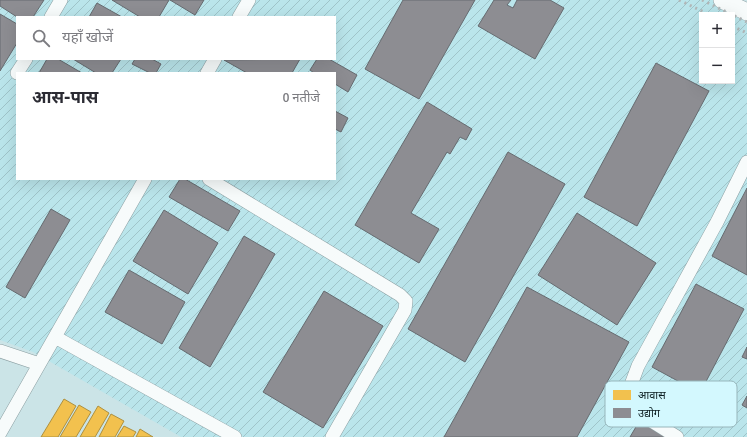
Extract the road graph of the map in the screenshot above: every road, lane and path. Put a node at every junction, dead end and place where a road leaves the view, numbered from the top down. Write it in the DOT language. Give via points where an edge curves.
graph roads {
  1 [pos="61,0"];
  2 [pos="249,0"];
  3 [pos="722,0"];
  4 [pos="747,12"];
  5 [pos="52,16"];
  6 [pos="240,16"];
  7 [pos="25,60"];
  8 [pos="214,60"];
  9 [pos="18,72"];
  10 [pos="208,72"];
  11 [pos="747,162"];
  12 [pos="144,180"];
  13 [pos="211,180"];
  14 [pos="55,337"];
  15 [pos="0,351"];
  16 [pos="40,364"];
  17 [pos="632,381"];
  18 [pos="661,427"];
  19 [pos="0,433"];
  20 [pos="235,437"];
  21 [pos="332,437"];
  22 [pos="677,437"];
  1 -- 5 [label="street"];
  2 -- 6 [label="street"];
  3 -- 4 [label="main road"];
  7 -- 9 [label="street"];
  8 -- 10 [label="street"];
  11 -- 17 [label="street"];
  12 -- 14 [label="street"];
  13 -- 21 [label="street" via="406,301 405,310"];
  14 -- 16 [label="street"];
  14 -- 20 [label="street"];
  15 -- 16 [label="street"];
  16 -- 19 [label="street"];
  18 -- 22 [label="street"];
}
